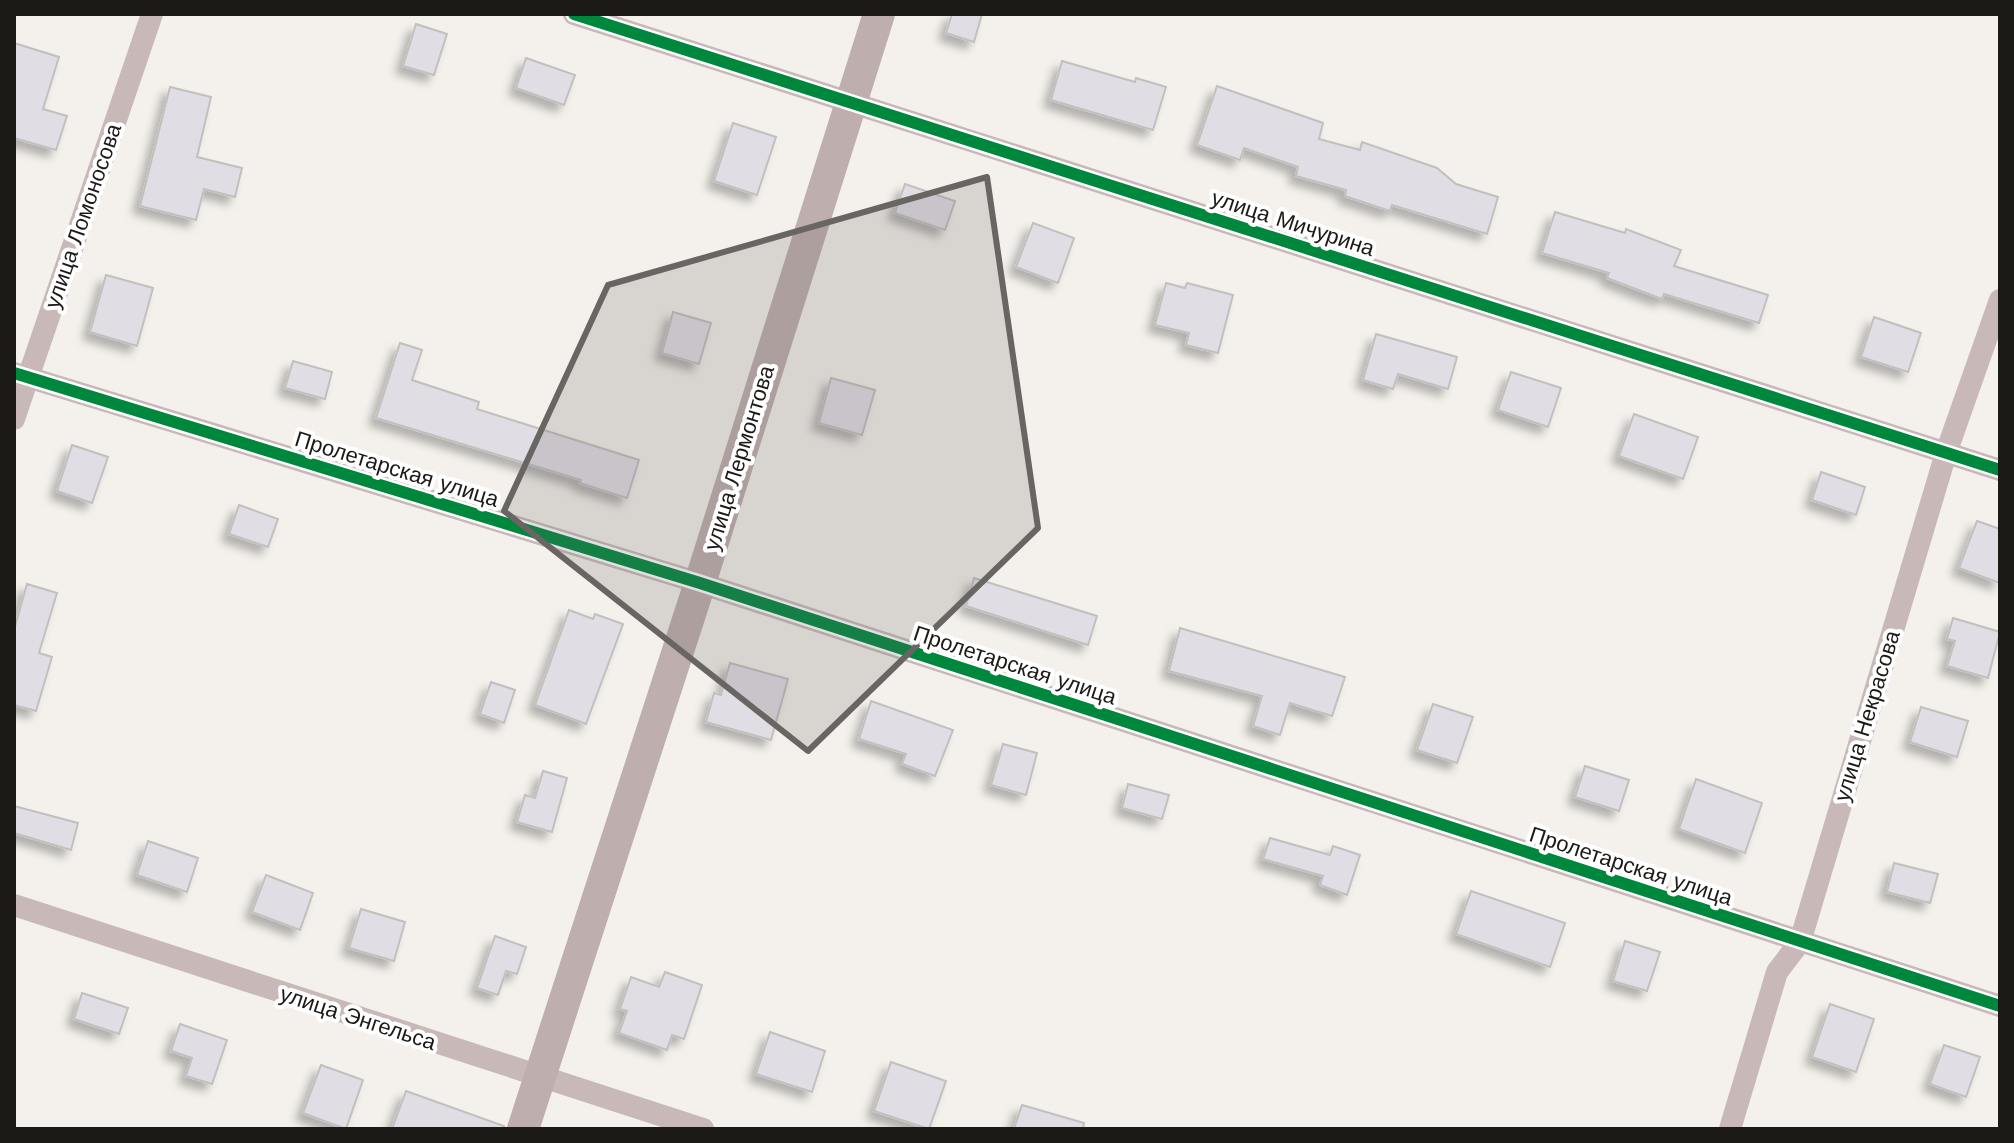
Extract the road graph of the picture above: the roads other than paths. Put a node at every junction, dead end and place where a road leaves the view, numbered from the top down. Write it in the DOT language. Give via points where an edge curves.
graph roads {
  1 [pos="152,14"];
  2 [pos="574,14"];
  3 [pos="879,14"];
  4 [pos="850,103"];
  5 [pos="2000,300"];
  6 [pos="21,375"];
  7 [pos="14,419"];
  8 [pos="1946,453"];
  9 [pos="2000,470"];
  10 [pos="700,583"];
  11 [pos="14,905"];
  12 [pos="1800,942"];
  13 [pos="2000,1006"];
  14 [pos="540,1077"];
  15 [pos="523,1129"];
  16 [pos="703,1129"];
  17 [pos="1730,1129"];
  1 -- 6 [label="street, улица Ломоносова"];
  2 -- 4 [label="street, улица Мичурина"];
  3 -- 4 [label="street, улица Лермонтова"];
  4 -- 8 [label="street, улица Мичурина"];
  4 -- 10 [label="street, улица Лермонтова"];
  5 -- 8 [label="street, улица Некрасова"];
  6 -- 7 [label="street, улица Ломоносова"];
  6 -- 10 [label="street, Пролетарская улица"];
  8 -- 9 [label="street, улица Мичурина"];
  8 -- 12 [label="street, улица Некрасова"];
  10 -- 12 [label="street, Пролетарская улица"];
  10 -- 14 [label="street, улица Лермонтова"];
  11 -- 14 [label="street, улица Энгельса"];
  12 -- 13 [label="street, Пролетарская улица"];
  12 -- 17 [label="street, улица Некрасова" via="1777,972"];
  14 -- 15 [label="street, улица Лермонтова"];
  14 -- 16 [label="street, улица Энгельса"];
}
